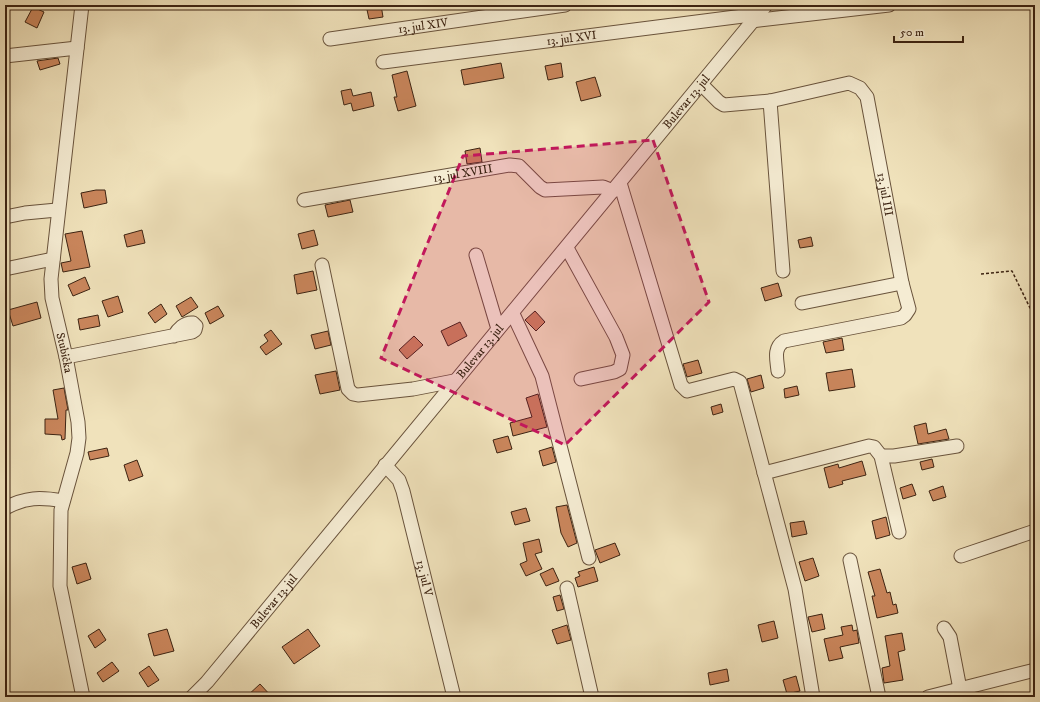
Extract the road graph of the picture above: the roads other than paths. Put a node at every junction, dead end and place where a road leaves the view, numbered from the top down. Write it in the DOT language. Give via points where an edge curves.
graph roads {
  1 [pos="82,5"];
  2 [pos="565,5"];
  3 [pos="889,5"];
  4 [pos="759,14"];
  5 [pos="330,39"];
  6 [pos="77,48"];
  7 [pos="5,56"];
  8 [pos="383,62"];
  9 [pos="701,84"];
  10 [pos="770,101"];
  11 [pos="616,187"];
  12 [pos="304,200"];
  13 [pos="58,210"];
  14 [pos="5,217"];
  15 [pos="567,248"];
  16 [pos="476,255"];
  17 [pos="53,259"];
  18 [pos="322,264"];
  19 [pos="5,269"];
  20 [pos="783,271"];
  21 [pos="902,283"];
  22 [pos="802,303"];
  23 [pos="512,314"];
  24 [pos="498,329"];
  25 [pos="174,336"];
  26 [pos="66,357"];
  27 [pos="778,371"];
  28 [pos="581,379"];
  29 [pos="454,381"];
  30 [pos="958,446"];
  31 [pos="881,456"];
  32 [pos="385,465"];
  33 [pos="764,473"];
  34 [pos="63,501"];
  35 [pos="6,505"];
  36 [pos="1035,531"];
  37 [pos="899,532"];
  38 [pos="961,556"];
  39 [pos="589,558"];
  40 [pos="850,560"];
  41 [pos="567,588"];
  42 [pos="944,628"];
  43 [pos="1035,670"];
  44 [pos="960,689"];
  45 [pos="83,697"];
  46 [pos="192,697"];
  47 [pos="454,697"];
  48 [pos="592,697"];
  49 [pos="813,697"];
  50 [pos="879,697"];
  51 [pos="928,697"];
  1 -- 6 [label="street, Stubička"];
  2 -- 5 [label="street, 13. jul XIV"];
  3 -- 4 [label="street, 13. jul XVI"];
  4 -- 8 [label="street, 13. jul XVI"];
  4 -- 9 [label="street, Bulevar 13. jul"];
  6 -- 7 [label="street"];
  6 -- 13 [label="street, Stubička"];
  9 -- 10 [label="street, 13. jul III" via="724,105"];
  9 -- 11 [label="street, Bulevar 13. jul"];
  10 -- 20 [label="street"];
  10 -- 21 [label="street, 13. jul III" via="849,83 860,88 867,97"];
  11 -- 12 [label="street, 13. jul XVIII" via="545,190 519,166 510,165"];
  11 -- 15 [label="street, Bulevar 13. jul"];
  11 -- 33 [label="street" via="681,385 687,391 734,379 740,382"];
  13 -- 14 [label="street" via="25,212"];
  13 -- 17 [label="street, Stubička"];
  15 -- 23 [label="street, Bulevar 13. jul"];
  15 -- 28 [label="street" via="616,337 623,356 620,369"];
  16 -- 24 [label="street"];
  17 -- 19 [label="street"];
  17 -- 26 [label="street, Stubička" via="52,298"];
  18 -- 29 [label="street" via="348,389 353,394 358,396 413,389"];
  21 -- 22 [label="street"];
  21 -- 27 [label="street, 13. jul III" via="909,309 906,315 784,341 779,344 776,353"];
  23 -- 24 [label="street, Bulevar 13. jul"];
  23 -- 39 [label="street" via="542,376"];
  24 -- 29 [label="street, Bulevar 13. jul"];
  25 -- 26 [label="street"];
  26 -- 34 [label="street, Stubička" via="79,438"];
  29 -- 32 [label="street, Bulevar 13. jul"];
  30 -- 31 [label="street"];
  31 -- 33 [label="street" via="874,446 869,446"];
  31 -- 37 [label="street"];
  32 -- 46 [label="street, Bulevar 13. jul"];
  32 -- 47 [label="street, 13. jul V" via="399,480 403,491"];
  33 -- 49 [label="street" via="794,589"];
  34 -- 35 [label="street" via="41,498"];
  34 -- 45 [label="street, Stubička" via="60,586"];
  36 -- 38 [label="street"];
  40 -- 50 [label="street"];
  41 -- 48 [label="street"];
  42 -- 44 [label="street" via="950,637"];
  43 -- 44 [label="street"];
  44 -- 51 [label="street"];
}
